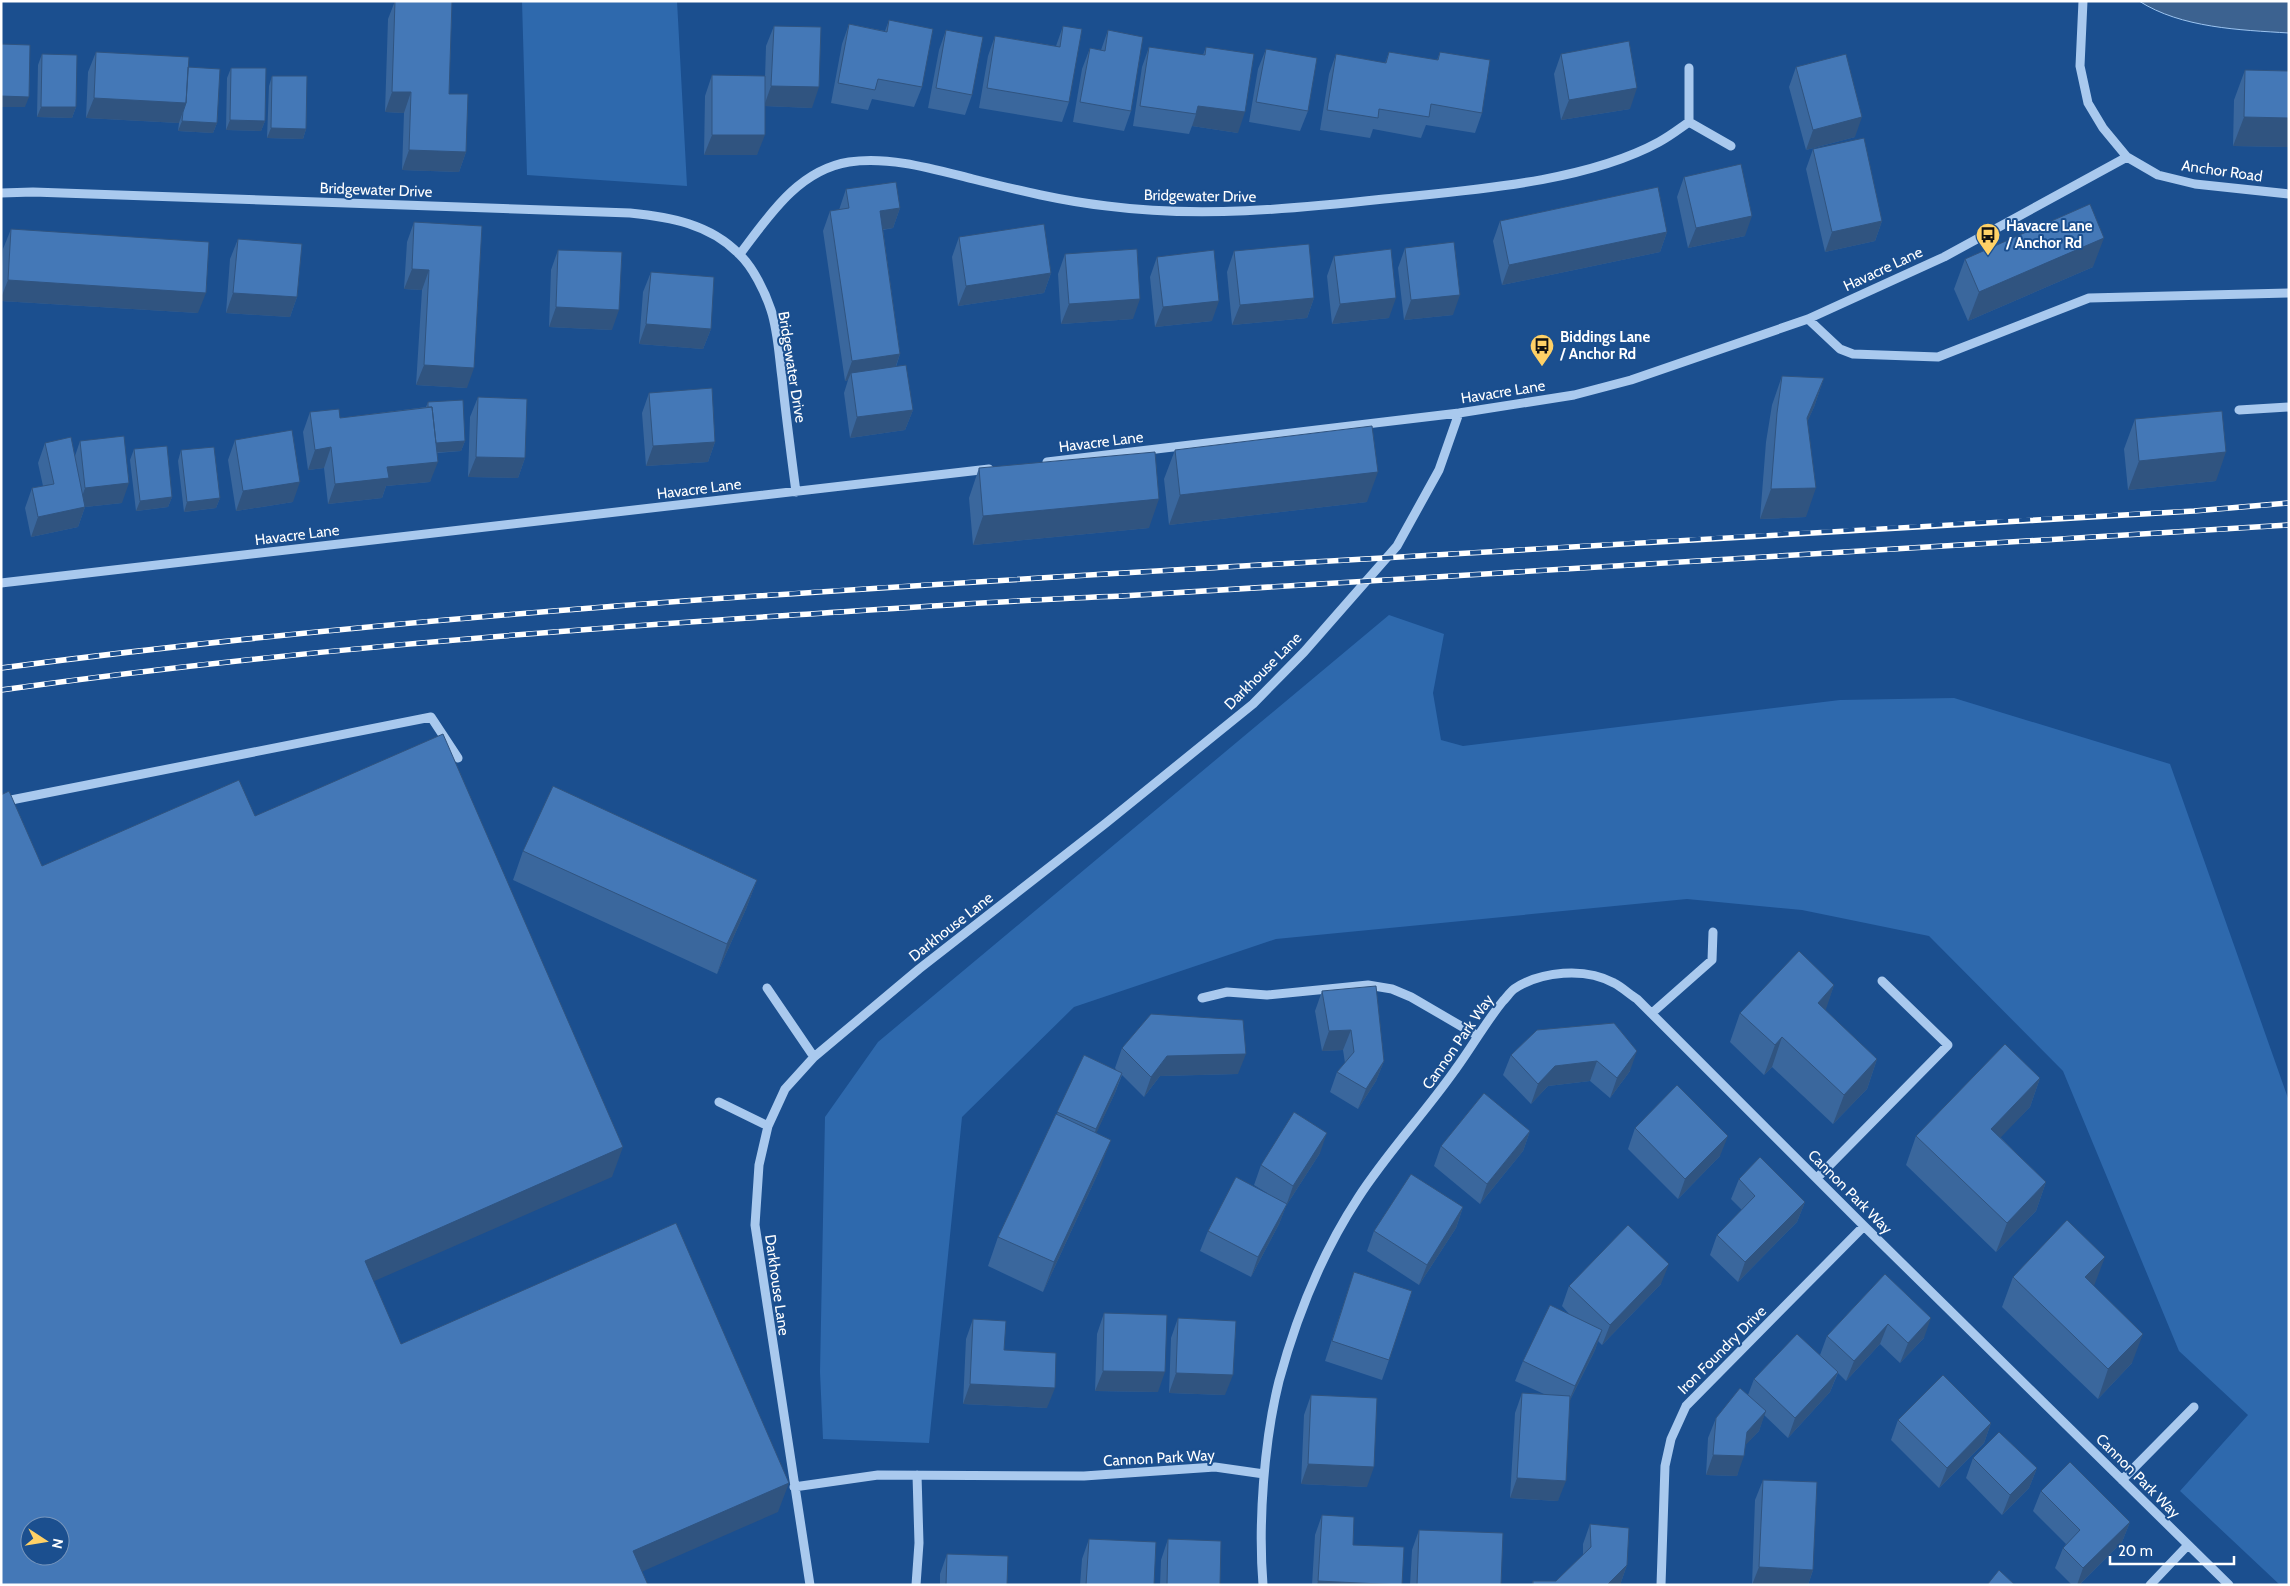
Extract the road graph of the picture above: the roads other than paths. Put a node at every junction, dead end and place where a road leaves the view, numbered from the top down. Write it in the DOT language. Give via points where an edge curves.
graph roads {
  1 [pos="2084,1"];
  2 [pos="1689,68"];
  3 [pos="1689,122"];
  4 [pos="1731,146"];
  5 [pos="2127,157"];
  6 [pos="1,193"];
  7 [pos="2289,194"];
  8 [pos="740,254"];
  9 [pos="2289,293"];
  10 [pos="1808,319"];
  11 [pos="2289,407"];
  12 [pos="2239,410"];
  13 [pos="1459,413"];
  14 [pos="1042,463"];
  15 [pos="1002,467"];
  16 [pos="796,492"];
  17 [pos="1,584"];
  18 [pos="458,758"];
  19 [pos="1,802"];
  20 [pos="1713,932"];
  21 [pos="1882,981"];
  22 [pos="767,988"];
  23 [pos="1202,998"];
  24 [pos="1652,1014"];
  25 [pos="1478,1036"];
  26 [pos="814,1056"];
  27 [pos="719,1102"];
  28 [pos="768,1126"];
  29 [pos="1816,1178"];
  30 [pos="1864,1226"];
  31 [pos="2194,1407"];
  32 [pos="1264,1474"];
  33 [pos="917,1475"];
  34 [pos="2122,1480"];
  35 [pos="794,1487"];
  36 [pos="2188,1545"];
  37 [pos="810,1585"];
  38 [pos="916,1585"];
  39 [pos="1263,1585"];
  40 [pos="1661,1585"];
  41 [pos="2150,1585"];
  42 [pos="2229,1585"];
  1 -- 5 [label="street" via="2080,66 2088,103"];
  2 -- 3 [label="street"];
  3 -- 4 [label="street"];
  3 -- 8 [label="street, Bridgewater Drive" via="1659,142 1577,172 1457,192 1244,212 1107,206 1044,196 914,165 848,162 819,172 782,199"];
  5 -- 7 [label="street, Anchor Road" via="2158,175 2195,184"];
  5 -- 10 [label="street, Havacre Lane" via="1944,257"];
  6 -- 8 [label="street, Bridgewater Drive" via="630,213 665,216 695,225 720,238"];
  8 -- 16 [label="street, Bridgewater Drive" via="771,310"];
  9 -- 10 [label="street" via="2088,298 1938,357 1853,354 1840,349"];
  10 -- 13 [label="street, Havacre Lane" via="1631,380 1574,395"];
  11 -- 12 [label="street"];
  13 -- 14 [label="street, Havacre Lane"];
  13 -- 26 [label="street, Darkhouse Lane" via="1439,470 1397,546 1304,652 1253,704"];
  15 -- 16 [label="street, Havacre Lane"];
  16 -- 17 [label="street, Havacre Lane"];
  18 -- 19 [label="street" via="431,717"];
  20 -- 24 [label="street" via="1712,960"];
  21 -- 29 [label="street" via="1948,1045"];
  22 -- 26 [label="street"];
  23 -- 25 [label="street" via="1227,992 1267,995 1368,985 1392,989 1411,997"];
  24 -- 25 [label="street, Cannon Park Way" via="1613,982 1588,974 1563,973 1539,978 1513,989"];
  24 -- 29 [label="street, Cannon Park Way"];
  25 -- 32 [label="street, Cannon Park Way" via="1433,1102 1388,1155 1358,1198 1323,1261 1297,1324 1279,1382"];
  26 -- 28 [label="street, Darkhouse Lane" via="785,1089"];
  27 -- 28 [label="street"];
  28 -- 35 [label="street, Darkhouse Lane" via="759,1165 755,1225"];
  29 -- 30 [label="street, Cannon Park Way"];
  30 -- 34 [label="street, Cannon Park Way"];
  30 -- 40 [label="street, Iron Foundry Drive" via="1686,1406 1671,1439 1665,1466"];
  31 -- 34 [label="street"];
  32 -- 33 [label="street, Cannon Park Way" via="1215,1467 1084,1476"];
  32 -- 39 [label="street"];
  33 -- 35 [label="street, Cannon Park Way" via="878,1475"];
  33 -- 38 [label="street" via="919,1543"];
  34 -- 36 [label="street, Cannon Park Way"];
  35 -- 37 [label="street, Darkhouse Lane"];
  36 -- 41 [label="street"];
  36 -- 42 [label="street, Cannon Park Way"];
}
